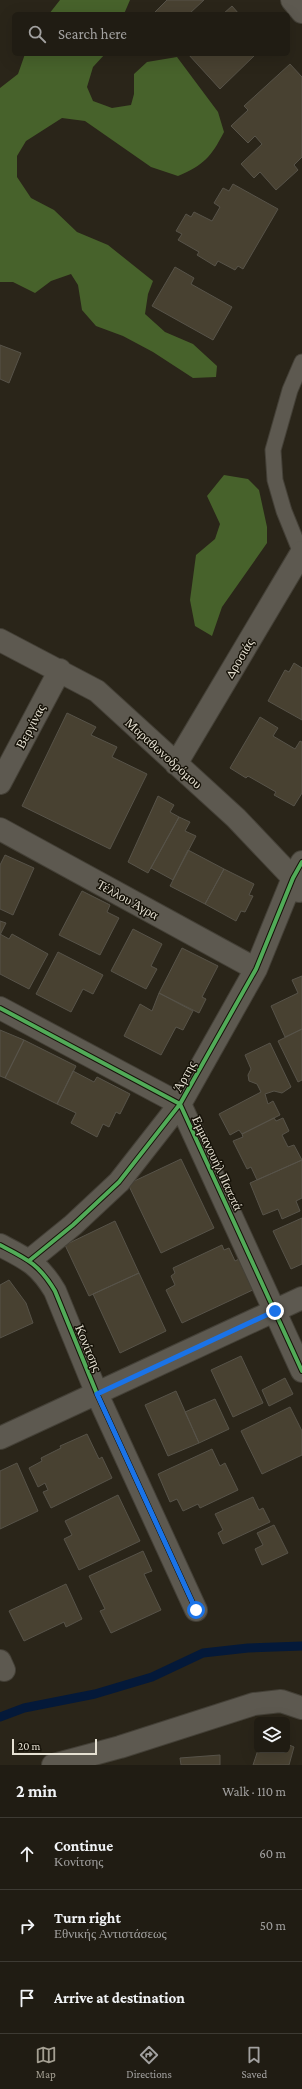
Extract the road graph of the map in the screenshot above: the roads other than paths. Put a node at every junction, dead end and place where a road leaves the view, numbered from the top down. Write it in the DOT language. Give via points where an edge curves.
graph roads {
  1 [pos="292,0"];
  2 [pos="302,12"];
  3 [pos="302,362"];
  4 [pos="302,553"];
  5 [pos="0,640"];
  6 [pos="60,670"];
  7 [pos="176,764"];
  8 [pos="0,783"];
  9 [pos="0,829"];
  10 [pos="299,879"];
  11 [pos="256,969"];
  12 [pos="0,1008"];
  13 [pos="180,1104"];
  14 [pos="0,1245"];
  15 [pos="30,1260"];
  16 [pos="302,1298"];
  17 [pos="275,1311"];
  18 [pos="302,1371"];
  19 [pos="97,1394"];
  20 [pos="0,1438"];
  21 [pos="196,1610"];
  22 [pos="302,1708"];
  23 [pos="53,1765"];
  1 -- 2 [label="street"];
  3 -- 4 [label="lane" via="290,390 273,450 275,480 284,511"];
  4 -- 7 [label="street, Δροσιάς"];
  5 -- 6 [label="street, Μαραθωνοδρόμου"];
  6 -- 7 [label="street, Μαραθωνοδρόμου" via="97,691"];
  6 -- 8 [label="street, Βεργίνας"];
  7 -- 10 [label="street, Μαραθωνοδρόμου"];
  9 -- 11 [label="street, Τέλλου Άγρα"];
  10 -- 11 [label="street, Άρτης"];
  11 -- 13 [label="street, Άρτης"];
  12 -- 13 [label="street, Εμμανουήλ Παππά"];
  13 -- 15 [label="street, Άρτης" via="119,1182 73,1225"];
  13 -- 17 [label="street, Εμμανουήλ Παππά"];
  14 -- 15 [label="street, Κονίτσης"];
  15 -- 19 [label="street, Κονίτσης" via="46,1276 55,1292"];
  16 -- 17 [label="street"];
  17 -- 18 [label="street, Εμμανουήλ Παππά"];
  17 -- 19 [label="street"];
  19 -- 20 [label="street"];
  19 -- 21 [label="street, Κονίτσης"];
  22 -- 23 [label="street" via="281,1701 254,1704 120,1747"];
}
